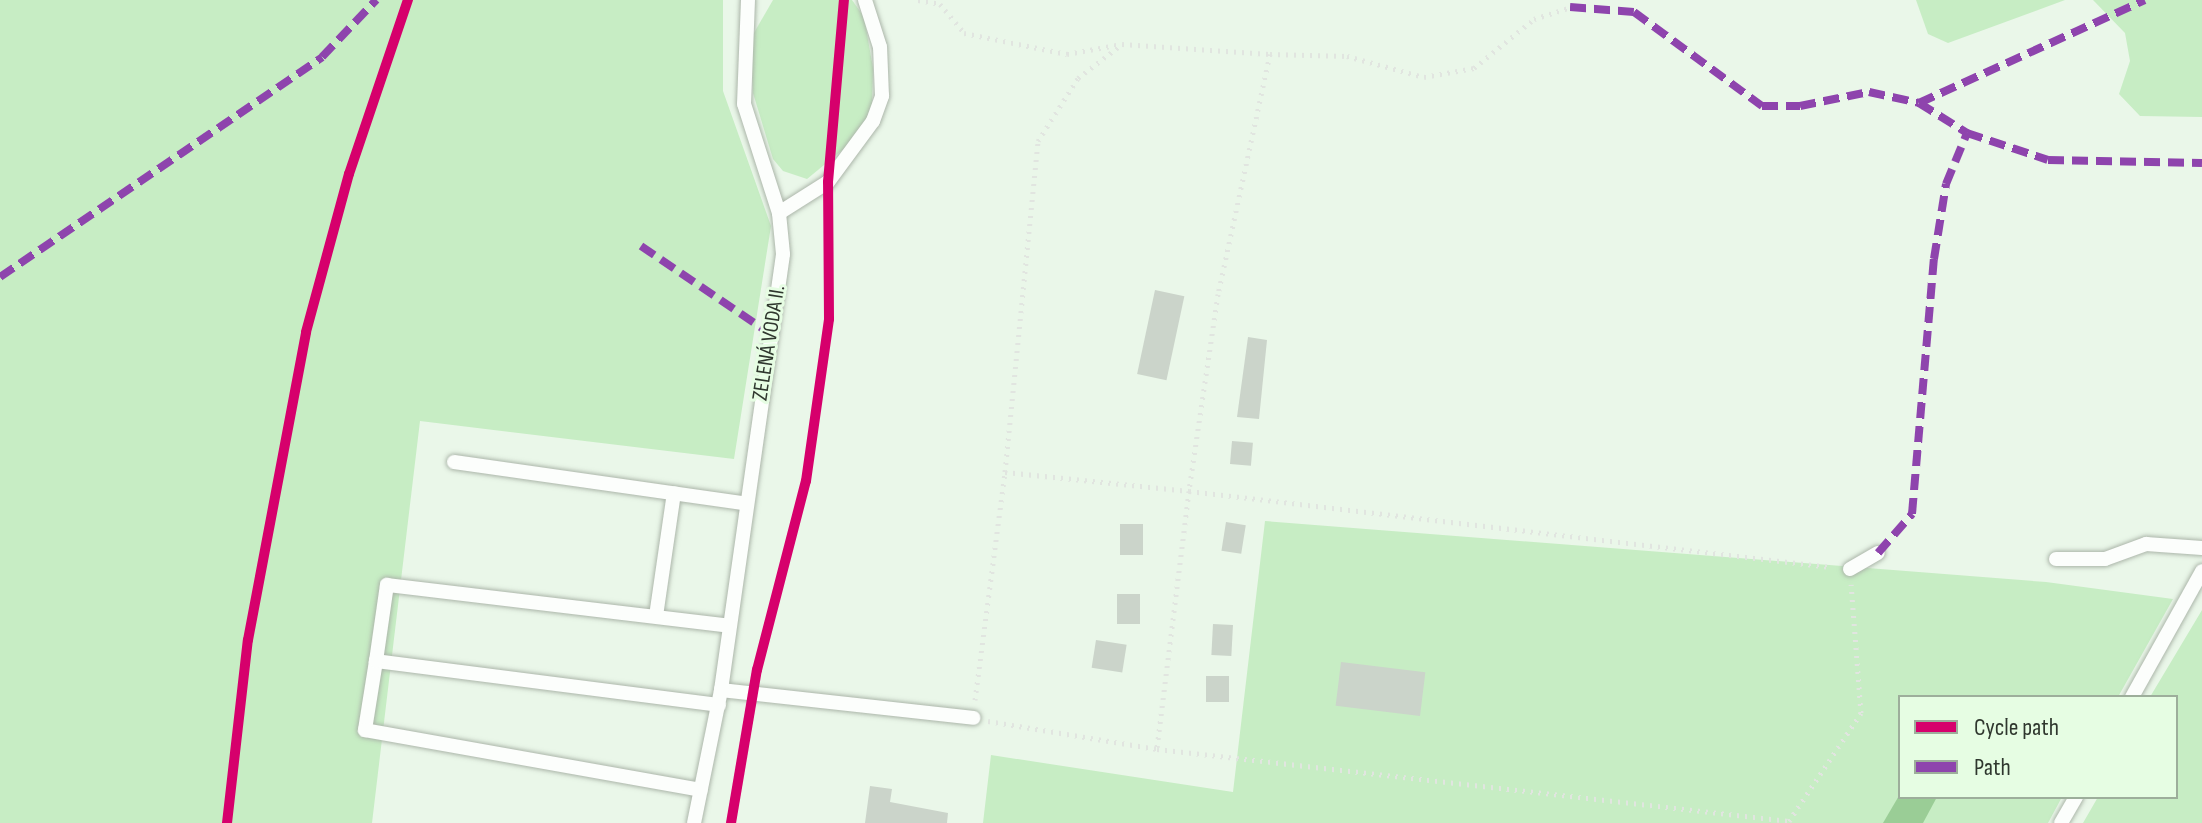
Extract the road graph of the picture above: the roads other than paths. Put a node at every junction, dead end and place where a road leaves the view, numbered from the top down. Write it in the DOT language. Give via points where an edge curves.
graph roads {
  1 [pos="748,0"];
  2 [pos="865,0"];
  3 [pos="779,213"];
  4 [pos="454,462"];
  5 [pos="674,493"];
  6 [pos="743,503"];
  7 [pos="2202,548"];
  8 [pos="1878,553"];
  9 [pos="2056,559"];
  10 [pos="1850,569"];
  11 [pos="2202,571"];
  12 [pos="656,616"];
  13 [pos="729,626"];
  14 [pos="376,661"];
  15 [pos="721,690"];
  16 [pos="2133,695"];
  17 [pos="719,705"];
  18 [pos="973,718"];
  19 [pos="701,790"];
  20 [pos="2075,799"];
  21 [pos="694,823"];
  22 [pos="2061,823"];
  1 -- 3 [label="lane, ZELENÁ VODA II." via="744,104"];
  2 -- 3 [label="lane" via="880,47 882,96 873,121 828,182"];
  3 -- 6 [label="lane, ZELENÁ VODA II." via="783,254"];
  4 -- 5 [label="lane"];
  5 -- 6 [label="lane"];
  5 -- 12 [label="lane"];
  6 -- 13 [label="lane, ZELENÁ VODA II."];
  7 -- 9 [label="lane" via="2146,544 2105,559"];
  8 -- 10 [label="lane"];
  11 -- 16 [label="lane"];
  12 -- 13 [label="lane"];
  12 -- 14 [label="lane" via="387,585"];
  13 -- 15 [label="lane, ZELENÁ VODA II."];
  14 -- 17 [label="lane"];
  14 -- 19 [label="lane" via="365,730"];
  15 -- 17 [label="lane, ZELENÁ VODA II."];
  15 -- 18 [label="lane"];
  17 -- 19 [label="lane, ZELENÁ VODA II."];
  19 -- 21 [label="lane, ZELENÁ VODA II."];
  20 -- 22 [label="lane"];
}
